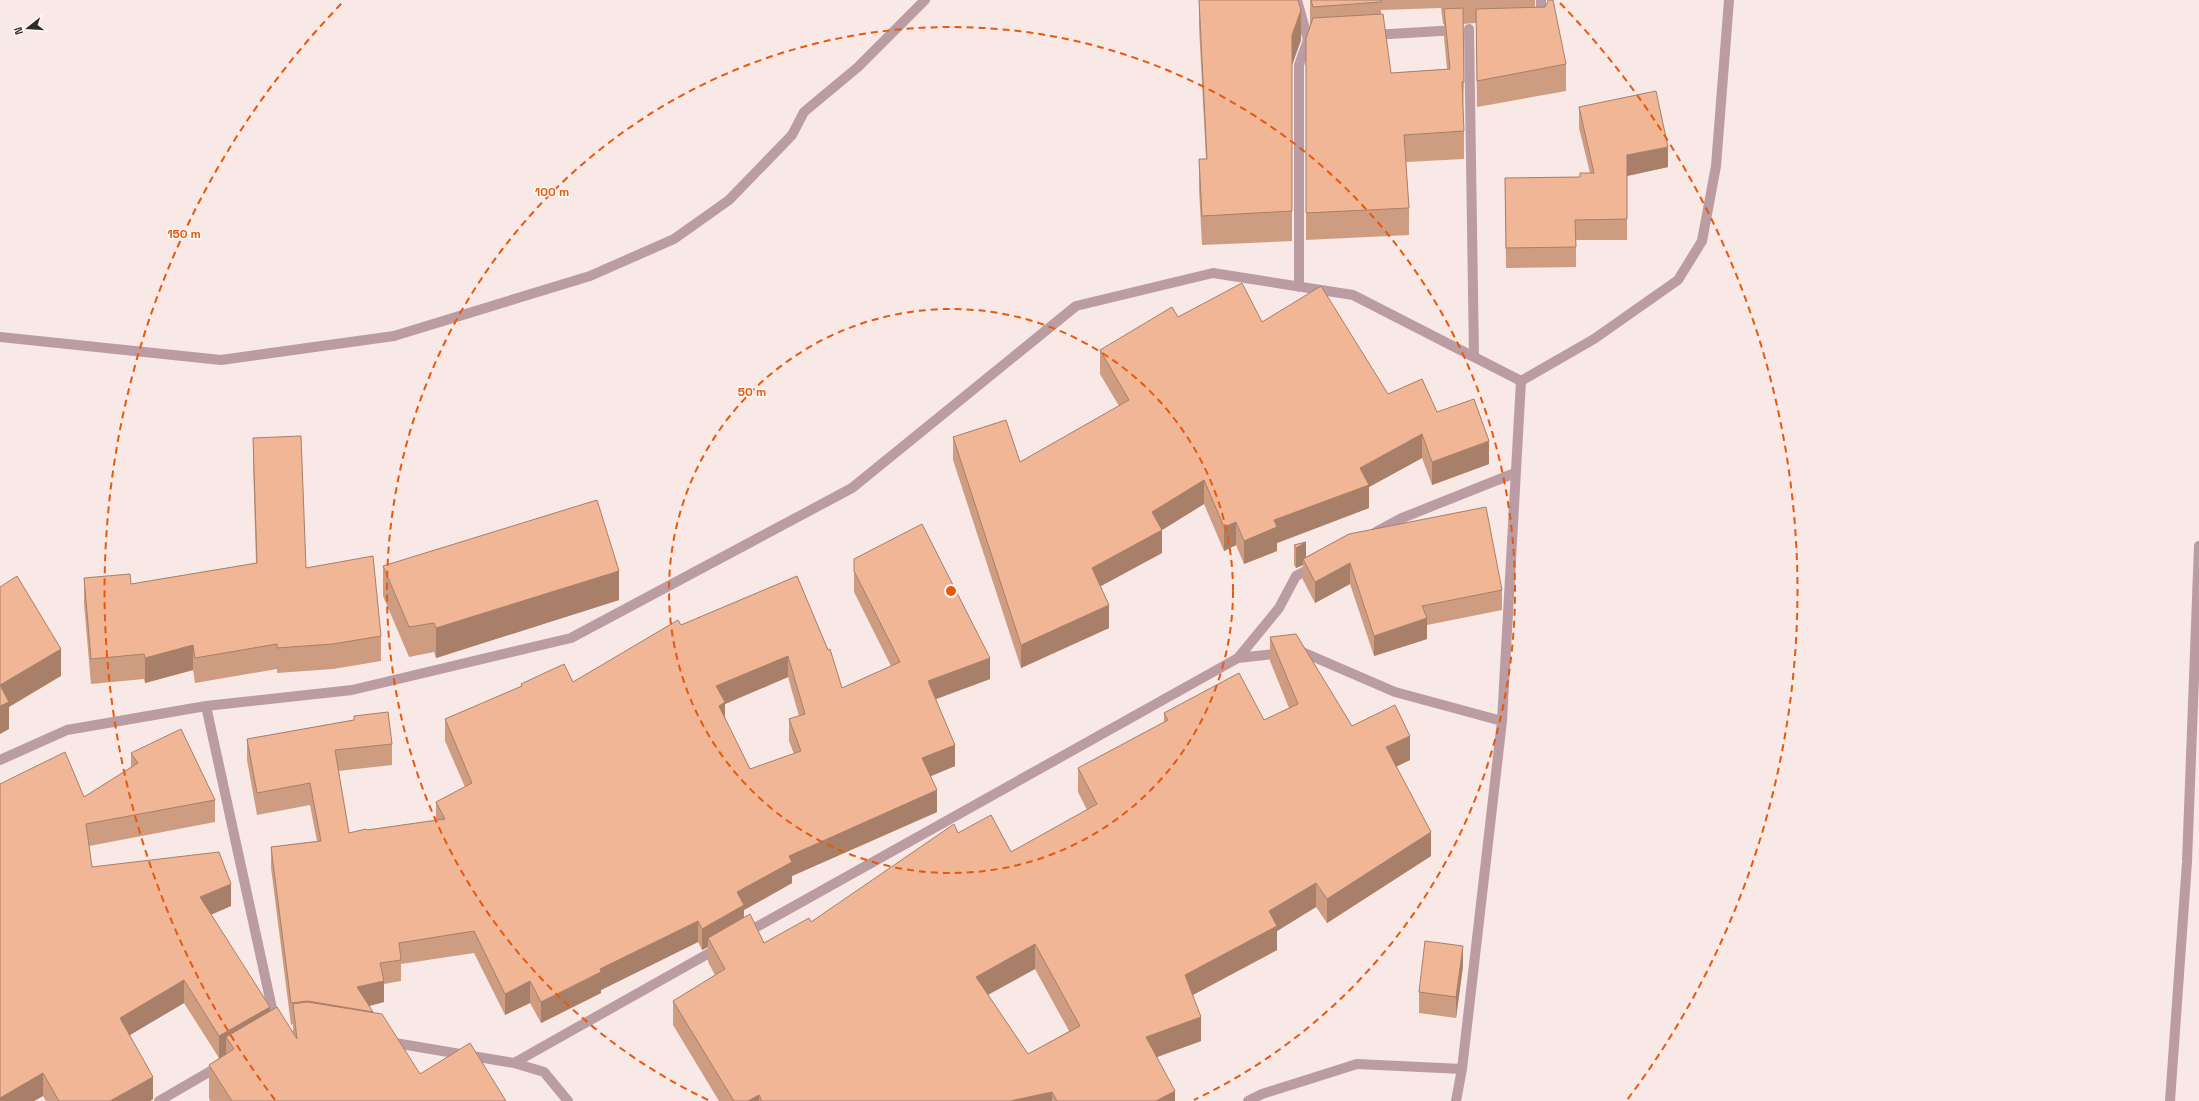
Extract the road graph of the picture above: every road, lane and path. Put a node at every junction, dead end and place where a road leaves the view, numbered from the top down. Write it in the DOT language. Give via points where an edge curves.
graph roads {
  1 [pos="925,0"];
  2 [pos="1297,0"];
  3 [pos="1541,0"];
  4 [pos="1729,0"];
  5 [pos="1534,28"];
  6 [pos="1362,36"];
  7 [pos="1299,287"];
  8 [pos="0,337"];
  9 [pos="1474,357"];
  10 [pos="1521,381"];
  11 [pos="1515,473"];
  12 [pos="1369,536"];
  13 [pos="2199,546"];
  14 [pos="1322,562"];
  15 [pos="1238,658"];
  16 [pos="206,706"];
  17 [pos="1502,721"];
  18 [pos="0,760"];
  19 [pos="278,1033"];
  20 [pos="376,1040"];
  21 [pos="232,1059"];
  22 [pos="514,1062"];
  23 [pos="1462,1069"];
  24 [pos="159,1101"];
  25 [pos="568,1101"];
  26 [pos="1248,1101"];
  27 [pos="1456,1101"];
  28 [pos="2170,1101"];
  1 -- 8 [label="street" via="858,67 804,112 792,135 729,200 674,239 590,276 394,336 221,360"];
  2 -- 7 [label="street" via="1312,39 1299,65"];
  3 -- 5 [label="street" via="1541,28"];
  4 -- 10 [label="street" via="1716,166 1702,241 1678,280 1594,339"];
  6 -- 9 [label="street" via="1472,29"];
  7 -- 9 [label="street" via="1353,295"];
  7 -- 16 [label="street" via="1214,273 1076,306 852,488 572,638 352,690"];
  9 -- 10 [label="street"];
  10 -- 11 [label="street"];
  11 -- 12 [label="street" via="1402,518"];
  11 -- 17 [label="street"];
  13 -- 28 [label="street" via="2187,862"];
  14 -- 15 [label="street" via="1296,576 1279,608"];
  15 -- 17 [label="street" via="1300,651 1395,692"];
  15 -- 22 [label="street"];
  16 -- 18 [label="street" via="66,730"];
  16 -- 19 [label="street"];
  17 -- 23 [label="street"];
  20 -- 22 [label="street"];
  21 -- 24 [label="street"];
  22 -- 25 [label="street" via="544,1072"];
  23 -- 26 [label="street" via="1357,1064 1262,1094"];
  23 -- 27 [label="street"];
}
